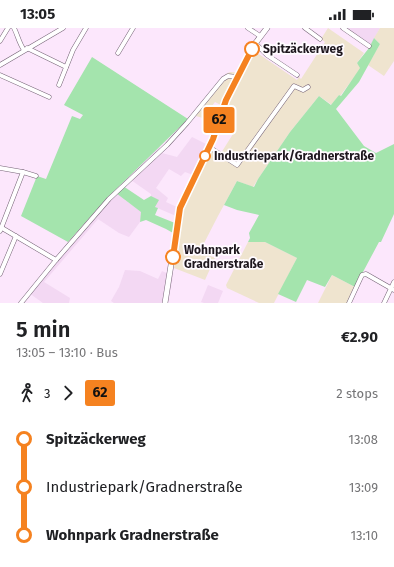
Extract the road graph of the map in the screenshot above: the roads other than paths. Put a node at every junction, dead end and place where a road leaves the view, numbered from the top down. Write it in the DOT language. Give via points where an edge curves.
graph roads {
  1 [pos="8,28"];
  2 [pos="14,28"];
  3 [pos="86,28"];
  4 [pos="133,28"];
  5 [pos="248,28"];
  6 [pos="267,28"];
  7 [pos="305,28"];
  8 [pos="343,28"];
  9 [pos="59,29"];
  10 [pos="260,36"];
  11 [pos="320,39"];
  12 [pos="0,41"];
  13 [pos="255,43"];
  14 [pos="369,46"];
  15 [pos="26,49"];
  16 [pos="118,54"];
  17 [pos="0,65"];
  18 [pos="66,67"];
  19 [pos="0,75"];
  20 [pos="297,76"];
  21 [pos="237,77"];
  22 [pos="59,85"];
  23 [pos="308,87"];
  24 [pos="49,97"];
  25 [pos="210,147"];
  26 [pos="0,168"];
  27 [pos="23,172"];
  28 [pos="36,176"];
  29 [pos="1,229"];
  30 [pos="16,236"];
  31 [pos="56,260"];
  32 [pos="0,274"];
  33 [pos="0,279"];
  34 [pos="394,282"];
  35 [pos="392,289"];
  36 [pos="21,303"];
  37 [pos="165,303"];
  38 [pos="349,303"];
  39 [pos="384,303"];
  1 -- 12 [label="street"];
  2 -- 15 [label="street" via="19,41"];
  3 -- 18 [label="street"];
  4 -- 16 [label="street"];
  5 -- 10 [label="street"];
  6 -- 10 [label="main road"];
  7 -- 11 [label="street"];
  8 -- 14 [label="street"];
  9 -- 15 [label="street"];
  10 -- 13 [label="main road"];
  13 -- 20 [label="street" via="267,55"];
  13 -- 21 [label="main road"];
  15 -- 17 [label="street"];
  15 -- 18 [label="street"];
  18 -- 22 [label="street"];
  19 -- 24 [label="street"];
  21 -- 25 [label="main road"];
  21 -- 31 [label="street" via="228,76 224,79 177,134 109,199"];
  23 -- 25 [label="street" via="303,90 294,86 237,165"];
  25 -- 37 [label="main road" via="180,208"];
  26 -- 27 [label="street"];
  27 -- 28 [label="street"];
  27 -- 29 [label="street"];
  29 -- 30 [label="street"];
  30 -- 31 [label="street"];
  30 -- 32 [label="street"];
  31 -- 36 [label="street"];
  32 -- 33 [label="street"];
  34 -- 35 [label="street"];
  35 -- 38 [label="street" via="366,274 362,276"];
  35 -- 39 [label="street"];
}
